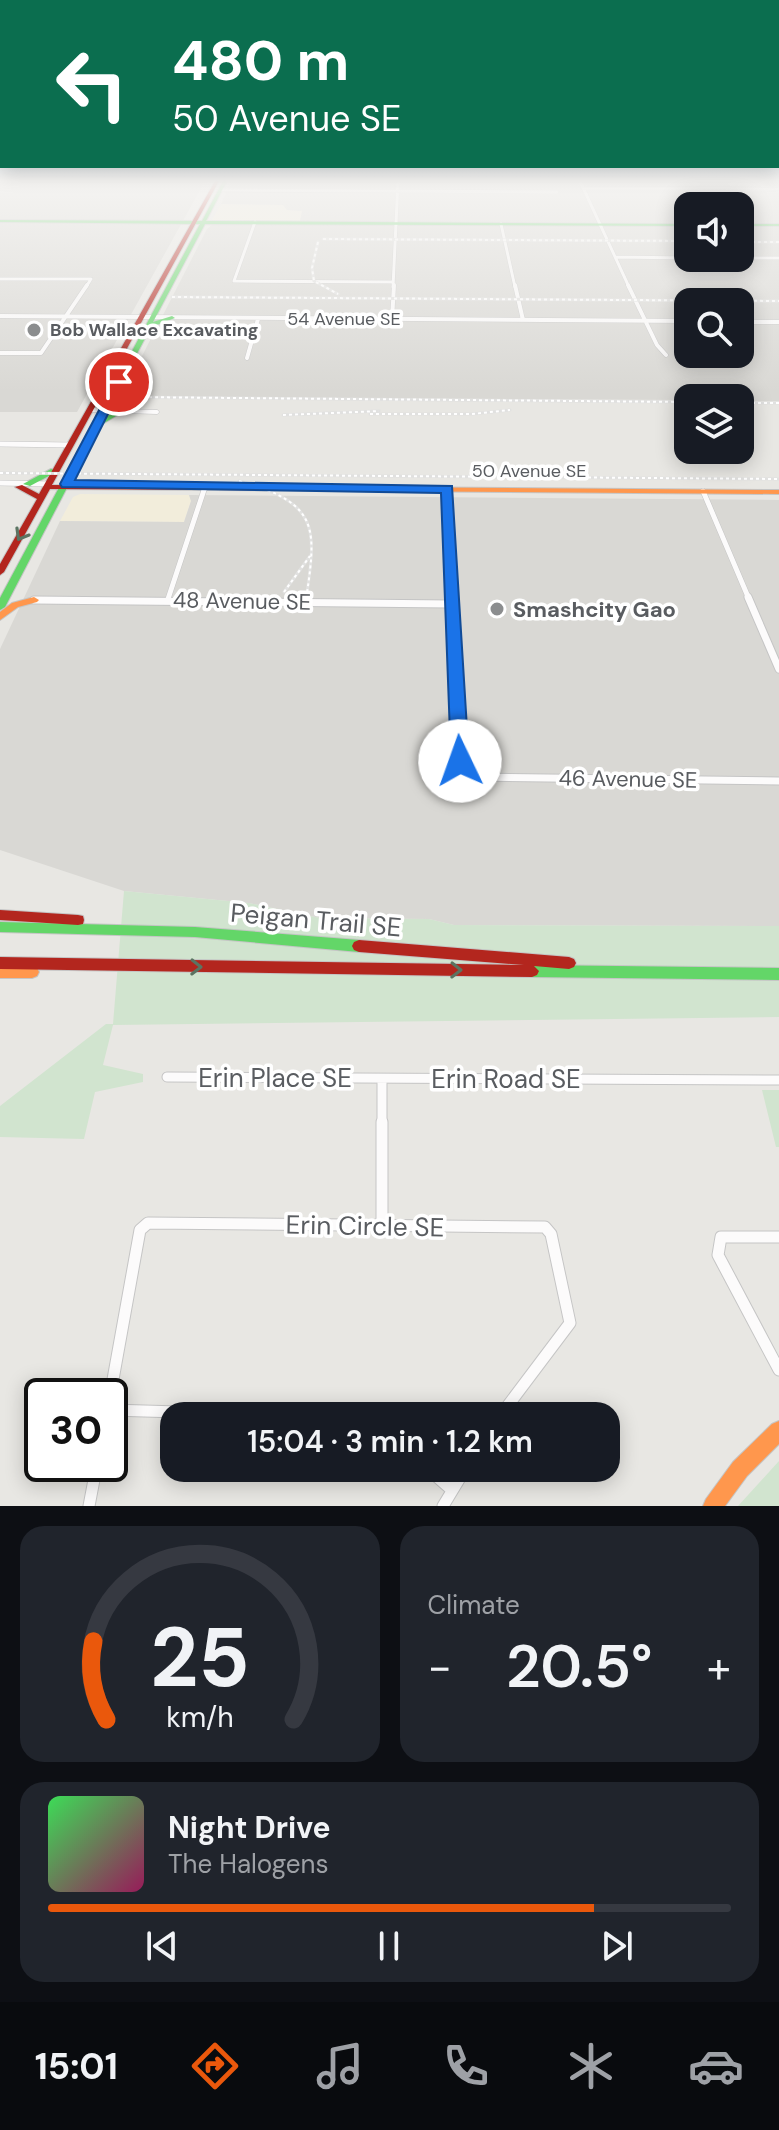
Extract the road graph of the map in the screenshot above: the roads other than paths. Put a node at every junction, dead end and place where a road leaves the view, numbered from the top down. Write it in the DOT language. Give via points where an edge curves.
graph roads {
  1 [pos="180,251"];
  2 [pos="242,251"];
  3 [pos="395,251"];
  4 [pos="507,251"];
  5 [pos="613,251"];
  6 [pos="616,257"];
  7 [pos="674,258"];
  8 [pos="754,258"];
  9 [pos="779,258"];
  10 [pos="0,279"];
  11 [pos="393,282"];
  12 [pos="0,316"];
  13 [pos="65,317"];
  14 [pos="143,318"];
  15 [pos="172,318"];
  16 [pos="258,319"];
  17 [pos="392,320"];
  18 [pos="523,320"];
  19 [pos="645,321"];
  20 [pos="674,321"];
  21 [pos="754,322"];
  22 [pos="779,322"];
  23 [pos="0,353"];
  24 [pos="666,355"];
  25 [pos="247,358"];
  26 [pos="90,410"];
  27 [pos="104,410"];
  28 [pos="123,410"];
  29 [pos="157,412"];
  30 [pos="97,424"];
  31 [pos="0,444"];
  32 [pos="70,445"];
  33 [pos="58,468"];
  34 [pos="0,485"];
  35 [pos="23,486"];
  36 [pos="65,486"];
  37 [pos="135,487"];
  38 [pos="205,487"];
  39 [pos="84,488"];
  40 [pos="447,489"];
  41 [pos="46,490"];
  42 [pos="703,491"];
  43 [pos="779,492"];
  44 [pos="54,505"];
  45 [pos="0,572"];
  46 [pos="3,599"];
  47 [pos="34,600"];
  48 [pos="168,600"];
  49 [pos="451,604"];
  50 [pos="0,617"];
  51 [pos="779,669"];
  52 [pos="779,781"];
  53 [pos="0,915"];
  54 [pos="0,927"];
  55 [pos="133,929"];
  56 [pos="0,963"];
  57 [pos="118,966"];
  58 [pos="627,971"];
  59 [pos="0,972"];
  60 [pos="779,974"];
  61 [pos="167,1077"];
  62 [pos="382,1079"];
  63 [pos="779,1080"];
  64 [pos="382,1227"];
  65 [pos="779,1237"];
  66 [pos="779,1370"];
  67 [pos="113,1378"];
  68 [pos="511,1402"];
  69 [pos="128,1411"];
  70 [pos="160,1411"];
  71 [pos="779,1431"];
  72 [pos="94,1482"];
  73 [pos="443,1482"];
  74 [pos="457,1482"];
  75 [pos="452,1490"];
  76 [pos="89,1506"];
  77 [pos="443,1506"];
  78 [pos="713,1506"];
  1 -- 14 [label="main road"];
  2 -- 11 [label="street" via="234,281"];
  3 -- 11 [label="street"];
  4 -- 18 [label="street"];
  5 -- 6 [label="street"];
  6 -- 7 [label="street"];
  6 -- 19 [label="street"];
  8 -- 9 [label="street"];
  10 -- 13 [label="street" via="91,279"];
  11 -- 17 [label="street"];
  12 -- 13 [label="street"];
  13 -- 14 [label="street"];
  13 -- 23 [label="street" via="41,353"];
  14 -- 15 [label="main road"];
  14 -- 26 [label="main road"];
  14 -- 27 [label="main road"];
  15 -- 16 [label="street, 54 Avenue SE"];
  16 -- 17 [label="street, 54 Avenue SE"];
  16 -- 25 [label="street"];
  17 -- 18 [label="street, 54 Avenue SE"];
  18 -- 19 [label="street, 54 Avenue SE"];
  19 -- 20 [label="street, 54 Avenue SE"];
  19 -- 24 [label="street"];
  21 -- 22 [label="street"];
  26 -- 27 [label="street"];
  26 -- 32 [label="main road"];
  27 -- 28 [label="street"];
  27 -- 30 [label="main road"];
  28 -- 29 [label="street"];
  28 -- 30 [label="main road"];
  30 -- 36 [label="main road"];
  31 -- 32 [label="street"];
  32 -- 33 [label="main road"];
  33 -- 35 [label="main road"];
  33 -- 41 [label="main road"];
  34 -- 35 [label="street"];
  35 -- 41 [label="main road"];
  36 -- 37 [label="main road, 50 Avenue SE"];
  36 -- 39 [label="main road, 50 Avenue SE"];
  36 -- 41 [label="main road, 50 Avenue SE"];
  36 -- 44 [label="main road"];
  37 -- 38 [label="main road, 50 Avenue SE"];
  37 -- 39 [label="main road, 50 Avenue SE"];
  38 -- 40 [label="main road, 50 Avenue SE"];
  38 -- 48 [label="street"];
  39 -- 44 [label="main road"];
  40 -- 42 [label="main road, 50 Avenue SE"];
  40 -- 49 [label="street"];
  41 -- 45 [label="main road, one-way"];
  42 -- 43 [label="main road, 50 Avenue SE"];
  42 -- 51 [label="street"];
  44 -- 46 [label="main road"];
  46 -- 47 [label="main road"];
  47 -- 48 [label="street, 48 Avenue SE"];
  47 -- 50 [label="main road" via="15,605"];
  48 -- 49 [label="street, 48 Avenue SE"];
  49 -- 52 [label="street, 46 Avenue SE" via="460,761 478,777"];
  53 -- 55 [label="main road"];
  54 -- 55 [label="main road, Peigan Trail SE"];
  55 -- 58 [label="main road, Peigan Trail SE"];
  56 -- 57 [label="main road, Peigan Trail SE"];
  57 -- 58 [label="main road, Peigan Trail SE, one-way"];
  57 -- 59 [label="main road"];
  58 -- 60 [label="main road, Peigan Trail SE"];
  61 -- 62 [label="street, Erin Place SE"];
  62 -- 63 [label="street, Erin Road SE"];
  62 -- 64 [label="street"];
  64 -- 67 [label="street, Erin Circle SE" via="148,1223 140,1230"];
  64 -- 68 [label="street, Erin Circle SE" via="545,1227 551,1234 570,1323"];
  65 -- 66 [label="street" via="721,1237 718,1255"];
  69 -- 70 [label="street"];
  71 -- 78 [label="main road" via="740,1469"];
  72 -- 76 [label="street"];
  73 -- 75 [label="street"];
  74 -- 75 [label="street"];
  75 -- 77 [label="street"];
}
